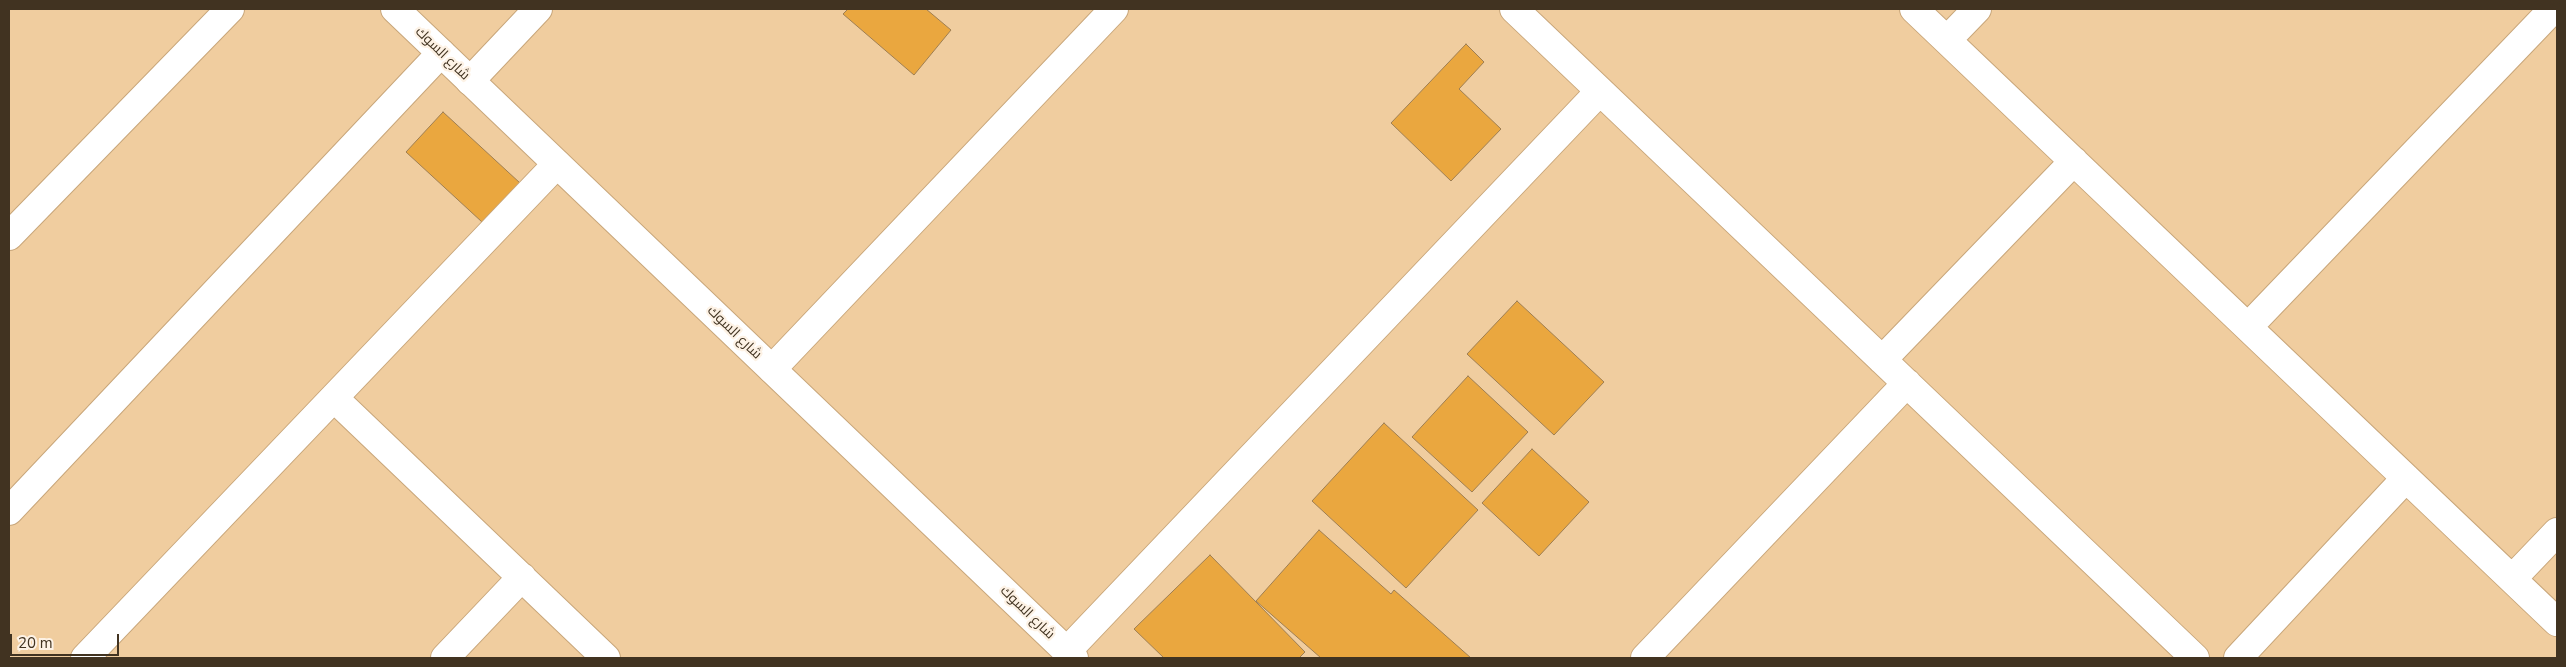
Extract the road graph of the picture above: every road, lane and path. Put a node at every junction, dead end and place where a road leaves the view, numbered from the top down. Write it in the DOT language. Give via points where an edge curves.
graph roads {
  1 [pos="230,9"];
  2 [pos="394,9"];
  3 [pos="538,9"];
  4 [pos="1114,9"];
  5 [pos="1514,9"];
  6 [pos="1914,9"];
  7 [pos="1977,9"];
  8 [pos="2553,9"];
  9 [pos="1947,40"];
  10 [pos="441,54"];
  11 [pos="470,81"];
  12 [pos="1600,91"];
  13 [pos="2074,161"];
  14 [pos="557,164"];
  15 [pos="9,236"];
  16 [pos="2248,327"];
  17 [pos="1882,360"];
  18 [pos="772,369"];
  19 [pos="1907,383"];
  20 [pos="334,398"];
  21 [pos="2406,478"];
  22 [pos="9,511"];
  23 [pos="2557,532"];
  24 [pos="522,577"];
  25 [pos="2512,579"];
  26 [pos="2557,622"];
  27 [pos="1071,655"];
  28 [pos="85,658"];
  29 [pos="445,658"];
  30 [pos="606,658"];
  31 [pos="1645,658"];
  32 [pos="2195,658"];
  33 [pos="2238,658"];
  1 -- 15 [label="street"];
  2 -- 10 [label="street, شارع السوك"];
  3 -- 11 [label="street"];
  4 -- 18 [label="street"];
  5 -- 12 [label="street"];
  6 -- 9 [label="street"];
  7 -- 9 [label="street"];
  8 -- 16 [label="street"];
  9 -- 13 [label="street"];
  10 -- 11 [label="street, شارع السوك"];
  10 -- 22 [label="street"];
  11 -- 14 [label="street, شارع السوك"];
  12 -- 17 [label="street"];
  12 -- 27 [label="street"];
  13 -- 16 [label="street"];
  13 -- 17 [label="street"];
  14 -- 18 [label="street, شارع السوك"];
  14 -- 20 [label="street"];
  16 -- 21 [label="street"];
  17 -- 19 [label="street"];
  18 -- 27 [label="street, شارع السوك"];
  19 -- 31 [label="street"];
  19 -- 32 [label="street"];
  20 -- 24 [label="street"];
  20 -- 28 [label="street"];
  21 -- 25 [label="street"];
  21 -- 33 [label="street"];
  23 -- 25 [label="street"];
  24 -- 29 [label="street"];
  24 -- 30 [label="street"];
  25 -- 26 [label="street"];
}
